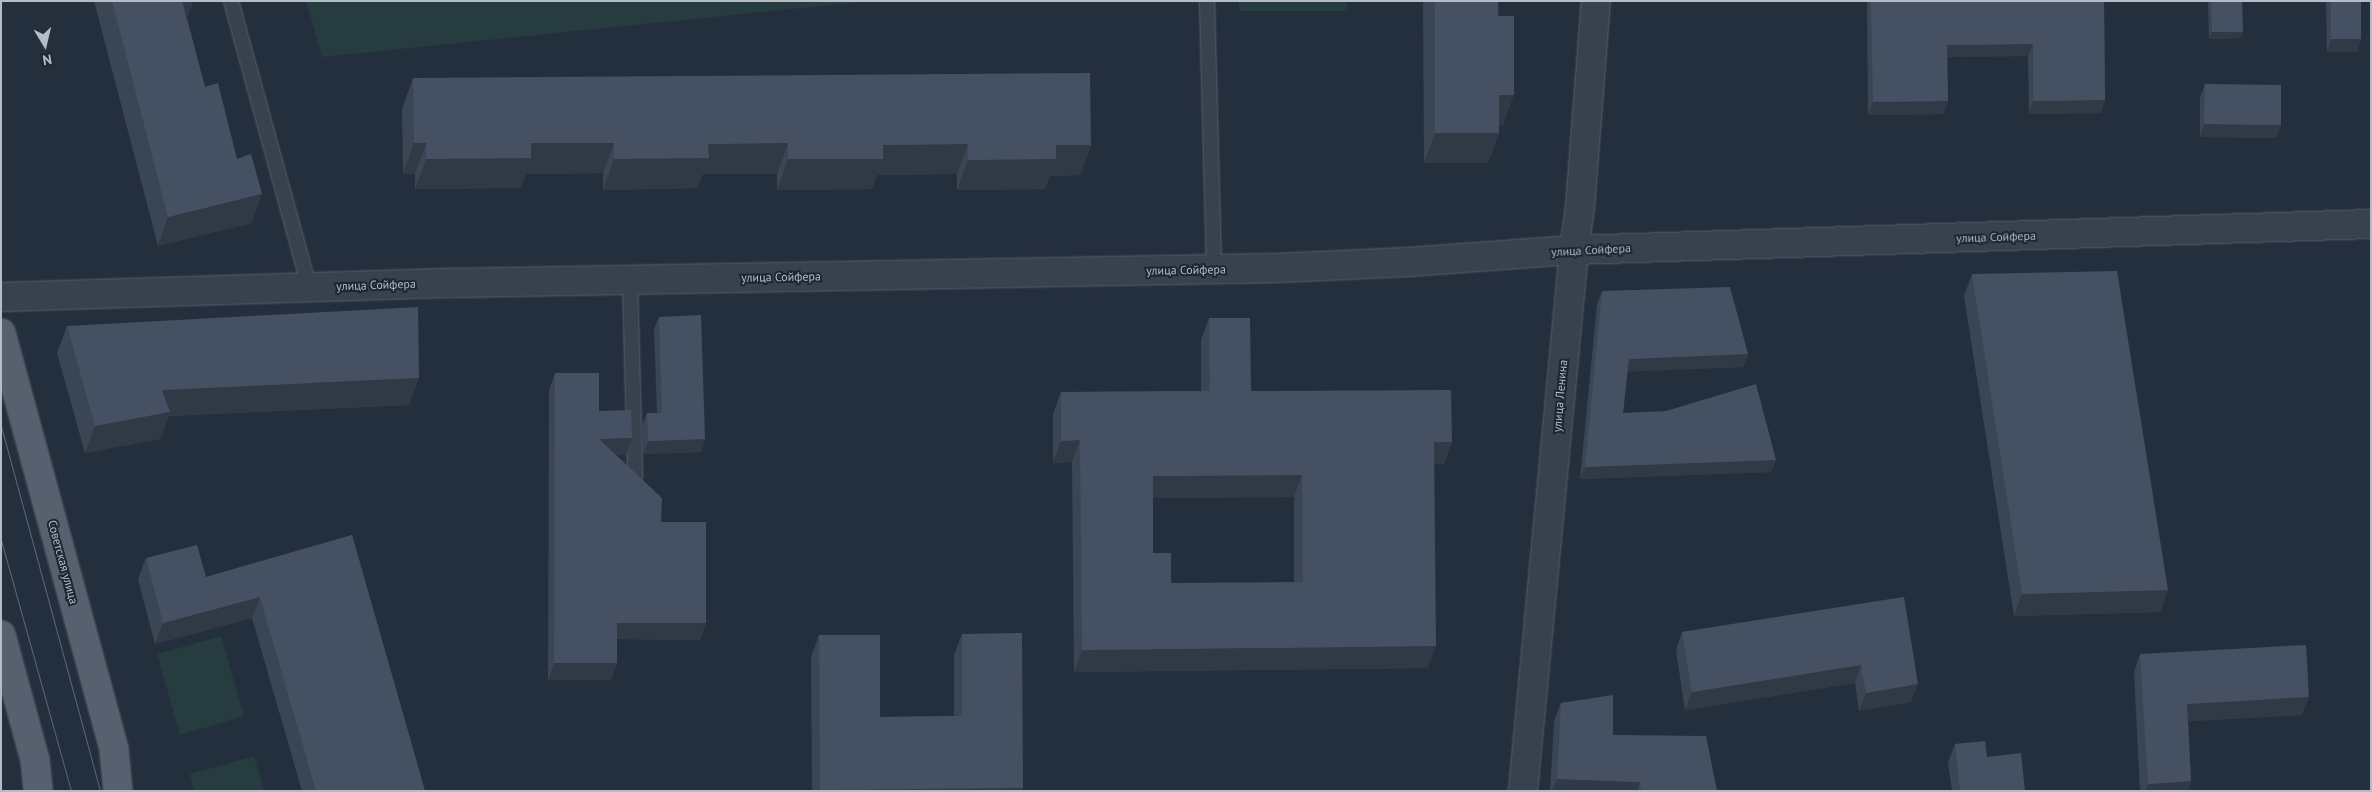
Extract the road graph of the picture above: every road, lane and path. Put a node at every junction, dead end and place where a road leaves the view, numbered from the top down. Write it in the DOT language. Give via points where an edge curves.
graph roads {
  1 [pos="231,1"];
  2 [pos="1207,1"];
  3 [pos="1596,1"];
  4 [pos="2371,224"];
  5 [pos="1574,250"];
  6 [pos="1214,270"];
  7 [pos="630,280"];
  8 [pos="309,287"];
  9 [pos="1,297"];
  10 [pos="1,334"];
  11 [pos="634,476"];
  12 [pos="1,635"];
  13 [pos="38,791"];
  14 [pos="118,791"];
  15 [pos="1522,791"];
  1 -- 8 [label="lane"];
  2 -- 6 [label="lane"];
  3 -- 5 [label="street, улица Ленина"];
  4 -- 5 [label="street, улица Сойфера"];
  5 -- 6 [label="street, улица Сойфера" via="1409,262"];
  5 -- 15 [label="street, улица Ленина"];
  6 -- 7 [label="street, улица Сойфера"];
  7 -- 8 [label="street, улица Сойфера"];
  7 -- 11 [label="lane"];
  8 -- 9 [label="street, улица Сойфера"];
  10 -- 14 [label="main road, Советская улица" via="114,750"];
  12 -- 13 [label="main road" via="35,760"];
}
